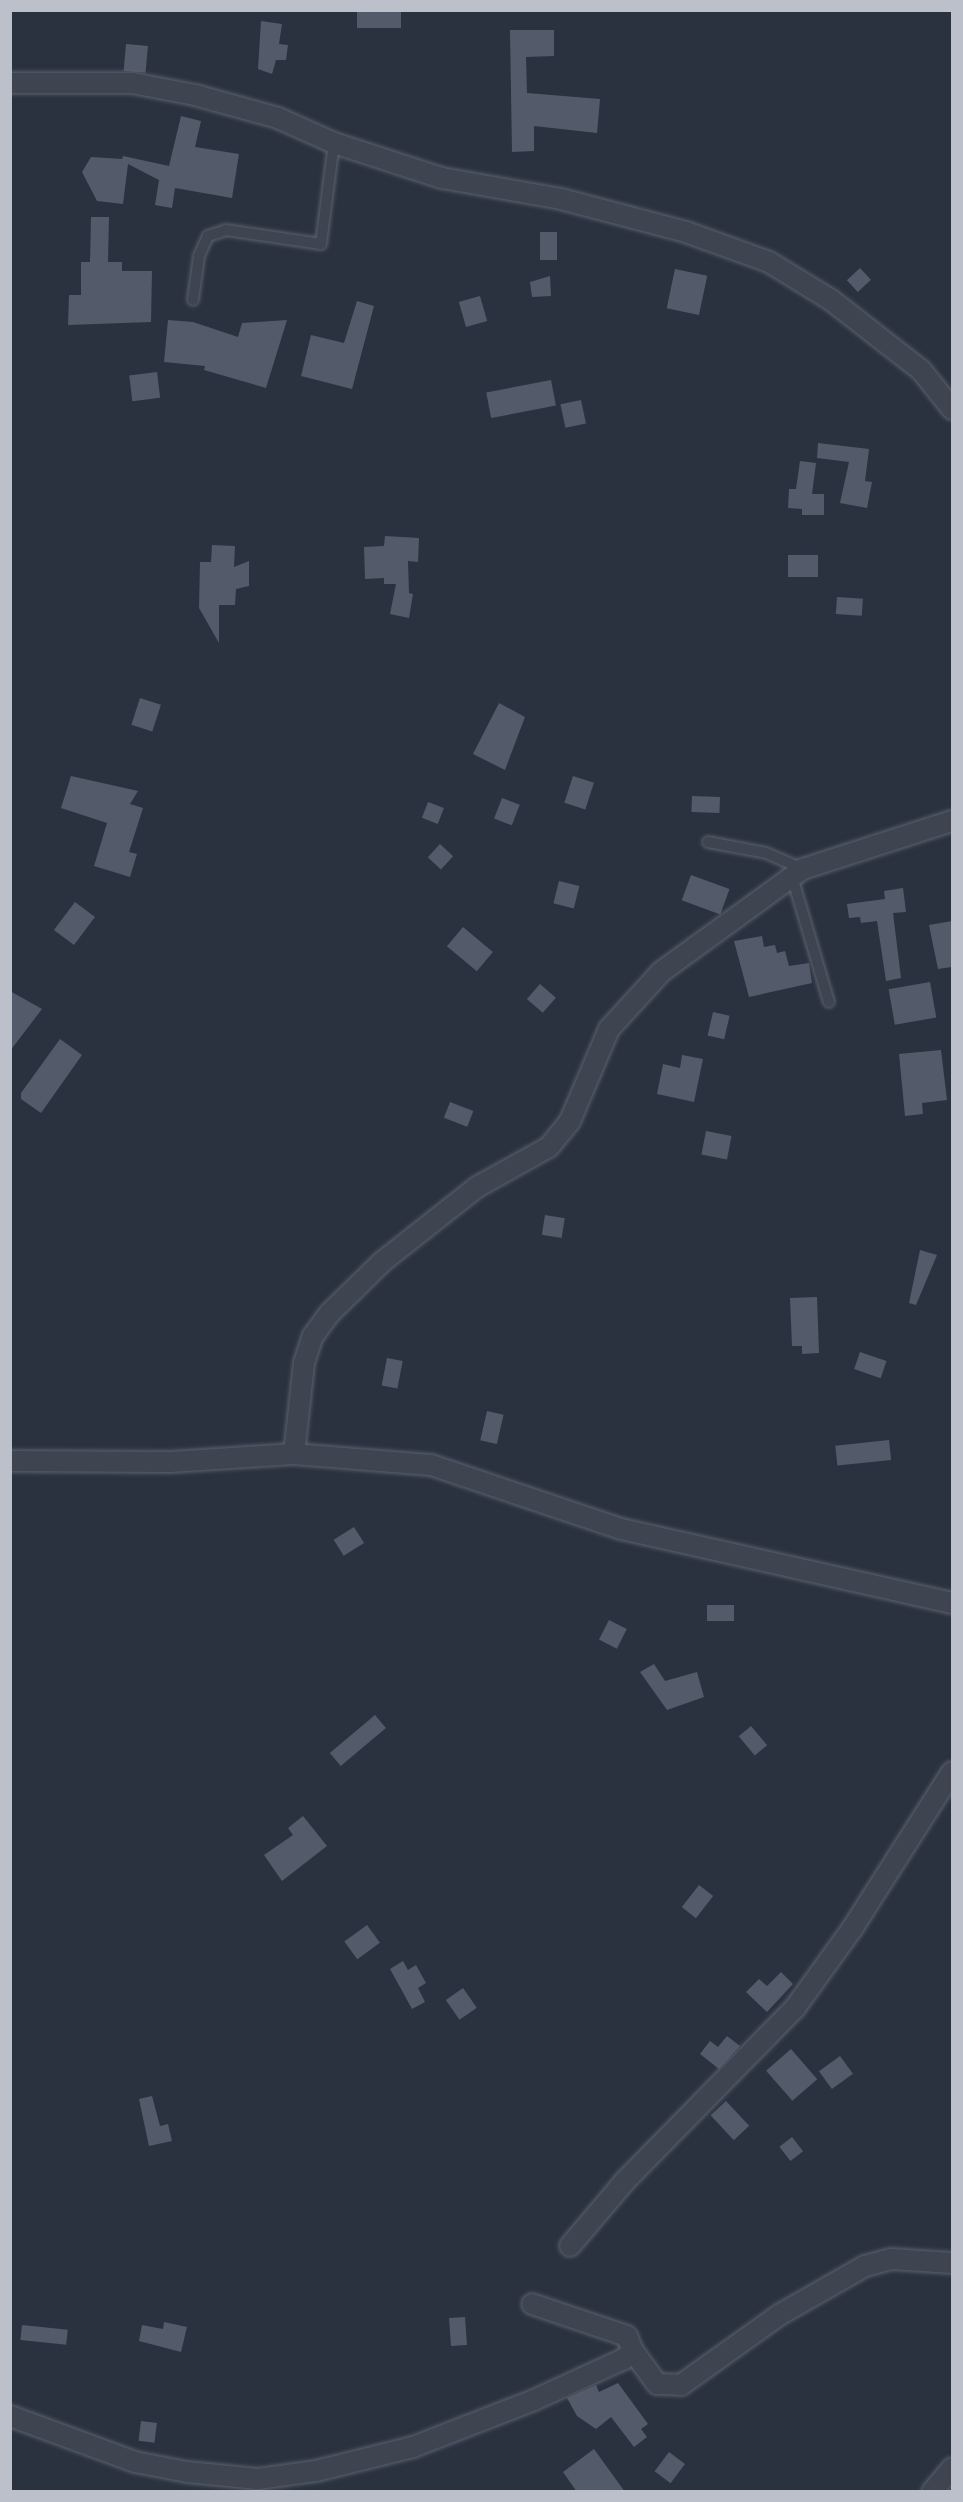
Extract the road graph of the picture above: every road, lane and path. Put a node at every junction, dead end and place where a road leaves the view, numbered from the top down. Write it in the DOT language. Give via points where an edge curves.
graph roads {
  1 [pos="10,83"];
  2 [pos="334,143"];
  3 [pos="193,300"];
  4 [pos="952,409"];
  5 [pos="952,820"];
  6 [pos="708,842"];
  7 [pos="798,875"];
  8 [pos="829,1002"];
  9 [pos="294,1455"];
  10 [pos="10,1461"];
  11 [pos="952,1603"];
  12 [pos="952,1772"];
  13 [pos="570,2246"];
  14 [pos="952,2263"];
  15 [pos="532,2304"];
  16 [pos="633,2351"];
  17 [pos="10,2416"];
  18 [pos="951,2474"];
  19 [pos="932,2492"];
  1 -- 2 [label="street" via="132,83 278,117"];
  2 -- 3 [label="lane" via="321,244 226,230 208,236 199,256"];
  2 -- 4 [label="street" via="442,178 561,200 686,232 769,262 831,300 921,370"];
  5 -- 7 [label="street"];
  6 -- 7 [label="lane" via="766,853"];
  7 -- 8 [label="lane"];
  7 -- 9 [label="street" via="661,972 609,1029 570,1120 549,1147 477,1187 382,1262 330,1313 313,1336 303,1363"];
  9 -- 10 [label="street" via="170,1462"];
  9 -- 11 [label="street" via="431,1465 621,1529"];
  12 -- 13 [label="street" via="795,2008 702,2100"];
  14 -- 16 [label="street" via="891,2259 865,2266 779,2315 681,2385 657,2384"];
  15 -- 16 [label="street" via="627,2336"];
  16 -- 17 [label="street" via="624,2359 534,2400 412,2447 316,2471 258,2479 135,2462"];
  18 -- 19 [label="street"];
}
